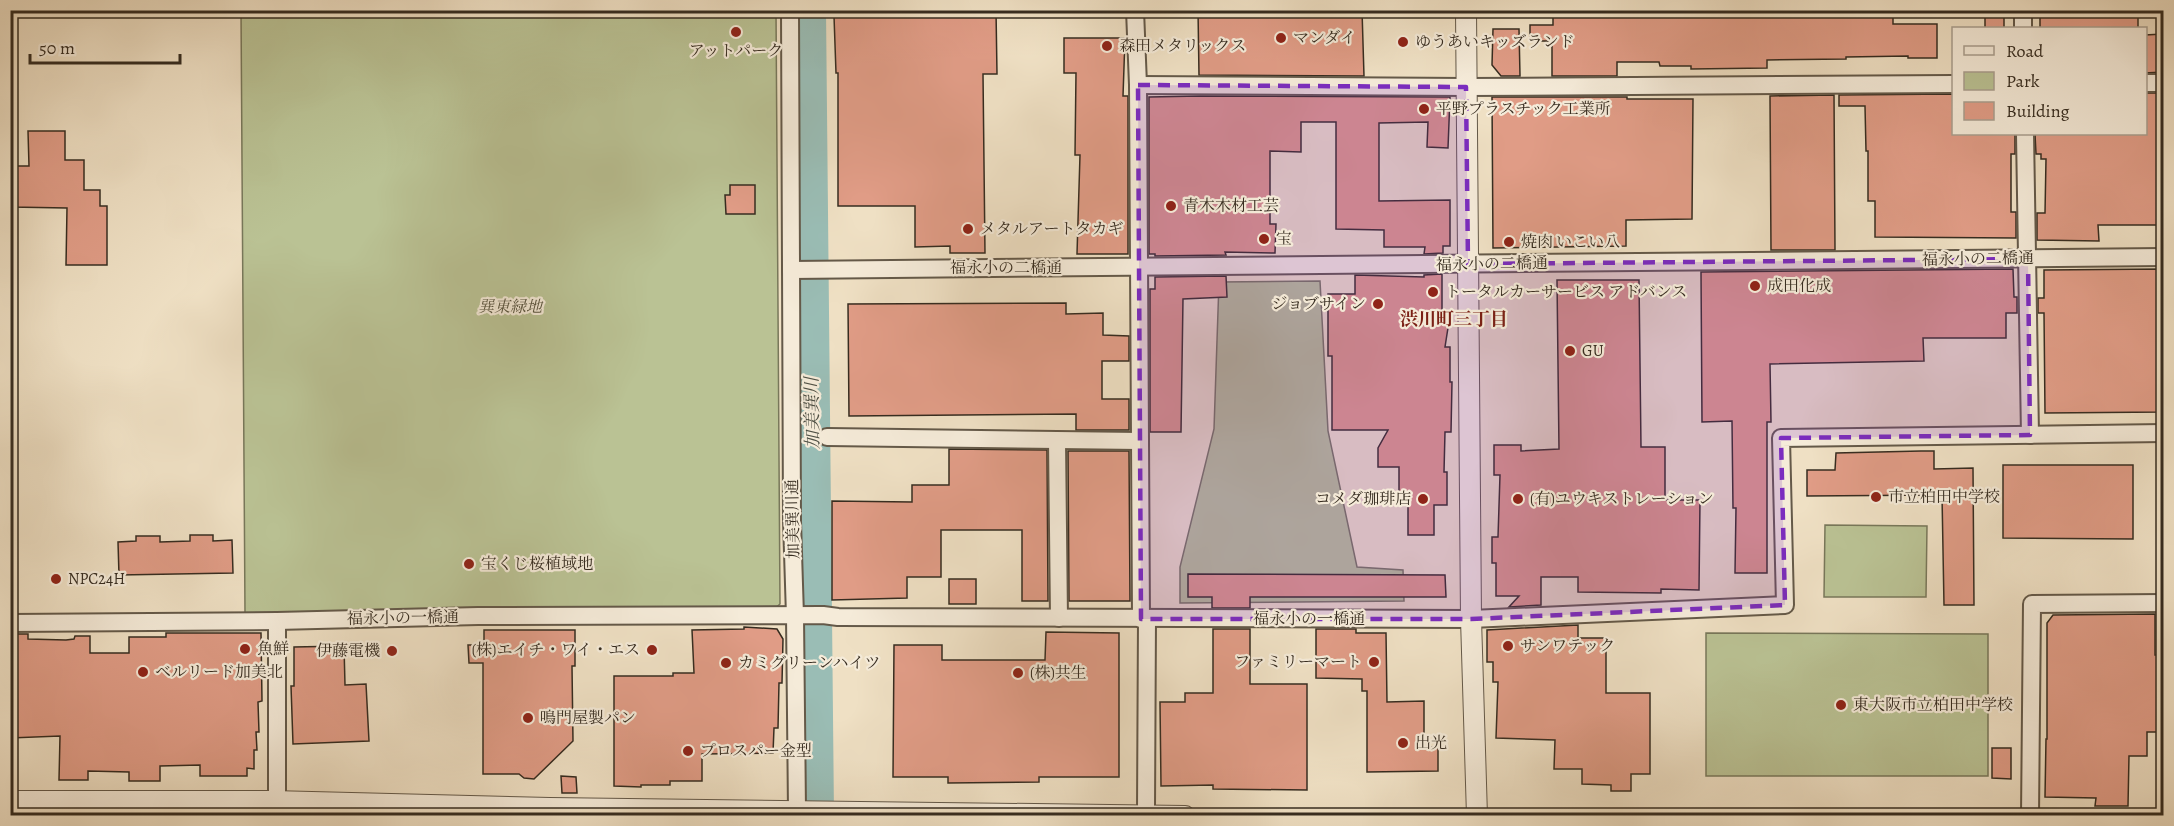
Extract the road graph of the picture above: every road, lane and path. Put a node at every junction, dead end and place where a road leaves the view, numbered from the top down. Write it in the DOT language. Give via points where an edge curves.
graph roads {
  1 [pos="790,10"];
  2 [pos="1136,10"];
  3 [pos="1466,10"];
  4 [pos="2023,10"];
  5 [pos="2023,27"];
  6 [pos="2147,83"];
  7 [pos="2163,83"];
  8 [pos="1952,84"];
  9 [pos="1138,86"];
  10 [pos="1466,87"];
  11 [pos="2025,135"];
  12 [pos="2163,257"];
  13 [pos="2028,258"];
  14 [pos="1468,264"];
  15 [pos="1139,267"];
  16 [pos="792,270"];
  17 [pos="2163,433"];
  18 [pos="2030,435"];
  19 [pos="828,437"];
  20 [pos="1057,441"];
  21 [pos="1140,441"];
  22 [pos="2163,603"];
  23 [pos="800,616"];
  24 [pos="1059,618"];
  25 [pos="1144,619"];
  26 [pos="1472,619"];
  27 [pos="277,621"];
  28 [pos="10,623"];
  29 [pos="10,801"];
  30 [pos="274,806"];
  31 [pos="803,811"];
  32 [pos="1150,814"];
  33 [pos="1185,816"];
  34 [pos="1477,816"];
  35 [pos="2030,816"];
  1 -- 16 [label="street, 加美巽川通"];
  2 -- 9 [label="street"];
  3 -- 10 [label="street"];
  4 -- 5 [label="street"];
  6 -- 7 [label="street"];
  8 -- 10 [label="street"];
  9 -- 10 [label="street"];
  9 -- 15 [label="street"];
  10 -- 14 [label="street"];
  11 -- 13 [label="street"];
  12 -- 13 [label="street, 福永小の二橋通"];
  13 -- 14 [label="street, 福永小の二橋通"];
  13 -- 18 [label="street"];
  14 -- 15 [label="street, 福永小の二橋通"];
  14 -- 26 [label="street"];
  15 -- 16 [label="street, 福永小の二橋通"];
  15 -- 21 [label="street"];
  16 -- 23 [label="street, 加美巽川通" via="792,521"];
  17 -- 18 [label="street"];
  18 -- 26 [label="street, 福永小の一橋通" via="1781,438 1785,604"];
  19 -- 20 [label="street"];
  20 -- 21 [label="street"];
  20 -- 24 [label="street"];
  21 -- 25 [label="street"];
  22 -- 35 [label="street" via="2032,603"];
  23 -- 24 [label="street, 福永小の一橋通"];
  23 -- 27 [label="street, 福永小の一橋通" via="478,616"];
  23 -- 31 [label="street, 加美巽川通"];
  24 -- 25 [label="street, 福永小の一橋通"];
  25 -- 26 [label="street, 福永小の一橋通"];
  25 -- 32 [label="street" via="1146,810"];
  26 -- 34 [label="street"];
  27 -- 28 [label="street, 福永小の一橋通"];
  27 -- 30 [label="street"];
  29 -- 30 [label="street"];
  30 -- 31 [label="street"];
  31 -- 32 [label="street"];
  32 -- 33 [label="street"];
}
